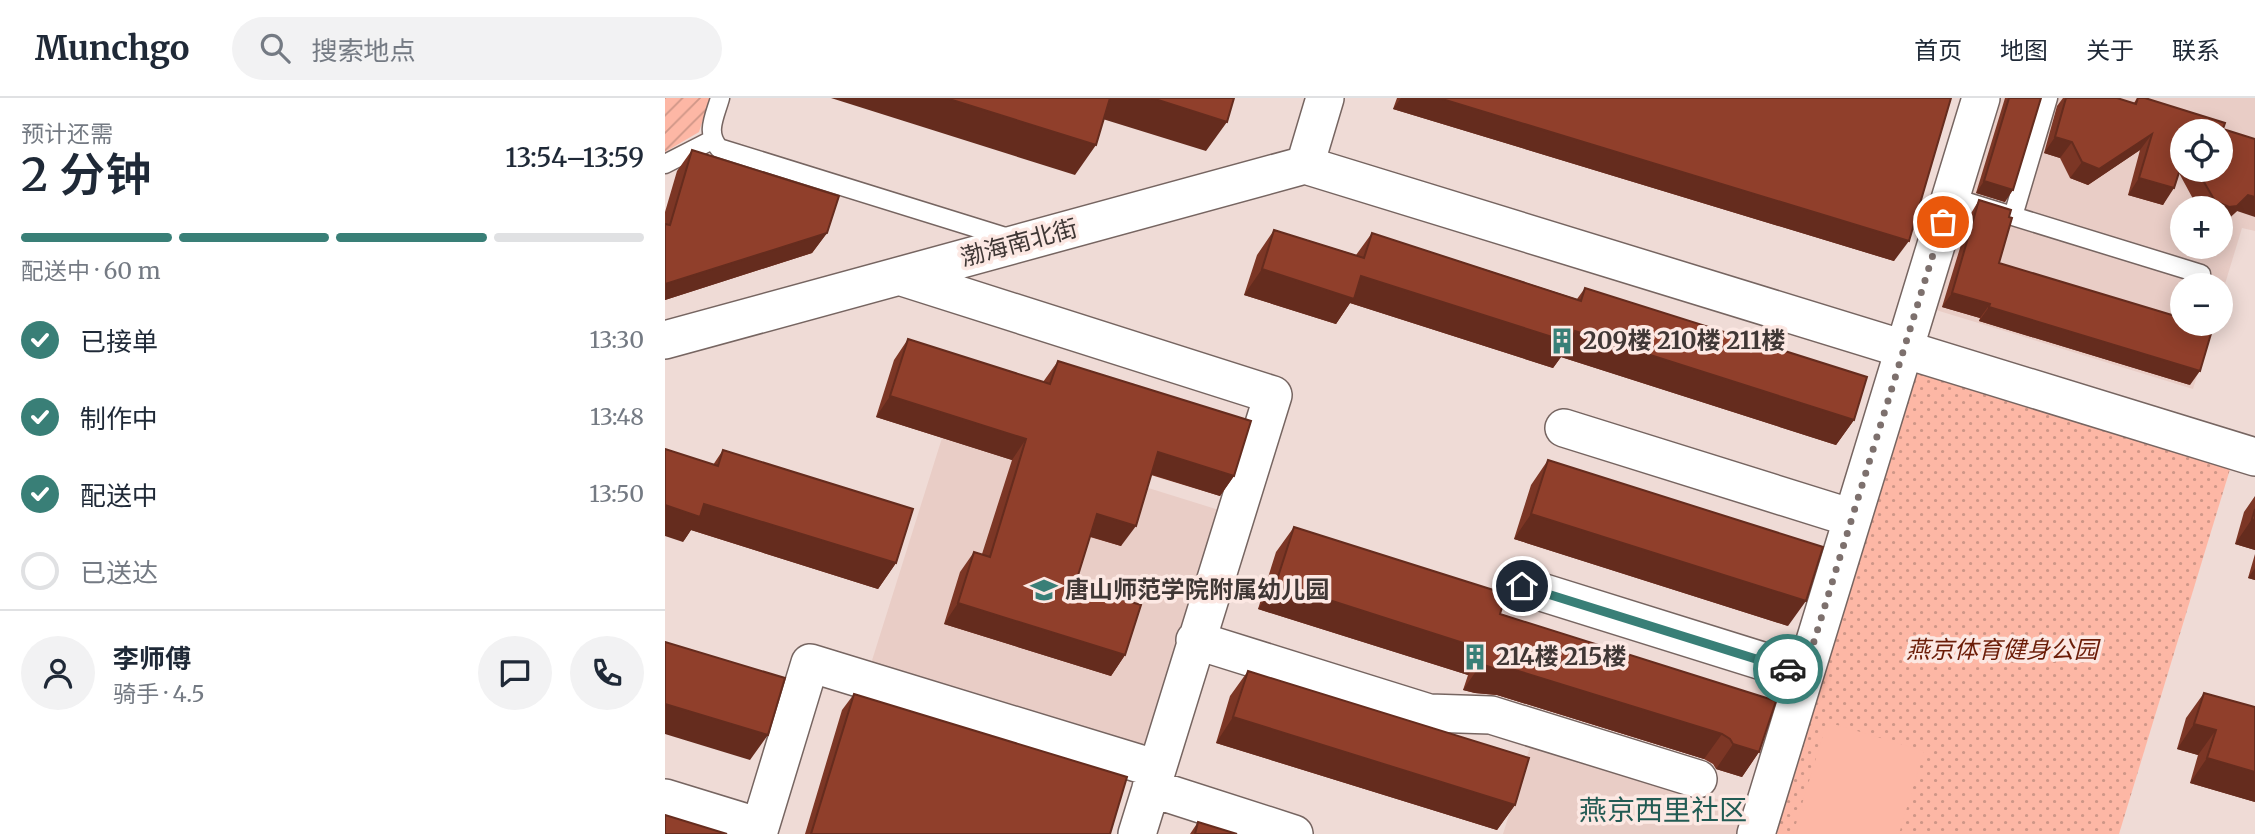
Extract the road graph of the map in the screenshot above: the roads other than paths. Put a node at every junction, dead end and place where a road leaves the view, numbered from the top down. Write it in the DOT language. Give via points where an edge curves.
graph roads {
  1 [pos="720,98"];
  2 [pos="1325,98"];
  3 [pos="1981,98"];
  4 [pos="2048,98"];
  5 [pos="712,140"];
  6 [pos="665,164"];
  7 [pos="1305,165"];
  8 [pos="1951,197"];
  9 [pos="2013,216"];
  10 [pos="1023,242"];
  11 [pos="2198,273"];
  12 [pos="899,276"];
  13 [pos="665,340"];
  14 [pos="1903,349"];
  15 [pos="1564,428"];
  16 [pos="2255,457"];
  17 [pos="1851,518"];
  18 [pos="1522,586"];
  19 [pos="1195,640"];
  20 [pos="766,673"];
  21 [pos="1804,674"];
  22 [pos="804,684"];
  23 [pos="1154,778"];
  24 [pos="1698,779"];
  25 [pos="665,798"];
  26 [pos="759,830"];
  27 [pos="1137,834"];
  28 [pos="1294,834"];
  29 [pos="1756,834"];
  1 -- 5 [label="lane" via="710,131"];
  2 -- 7 [label="street"];
  3 -- 8 [label="street"];
  4 -- 9 [label="lane"];
  5 -- 6 [label="lane"];
  5 -- 10 [label="lane" via="719,148"];
  7 -- 10 [label="street, 渤海南北街"];
  7 -- 14 [label="street"];
  8 -- 9 [label="lane"];
  8 -- 14 [label="street"];
  9 -- 11 [label="lane"];
  10 -- 12 [label="street, 渤海南北街"];
  12 -- 13 [label="street, 渤海南北街"];
  12 -- 19 [label="street" via="1273,395"];
  14 -- 16 [label="street"];
  14 -- 17 [label="street"];
  15 -- 17 [label="street"];
  17 -- 21 [label="street"];
  18 -- 21 [label="street"];
  19 -- 23 [label="street"];
  19 -- 24 [label="street" via="1429,713 1491,715"];
  20 -- 22 [label="street"];
  21 -- 29 [label="street"];
  22 -- 23 [label="street" via="810,663"];
  22 -- 26 [label="street"];
  23 -- 27 [label="street"];
  23 -- 28 [label="street"];
  25 -- 26 [label="street"];
}
